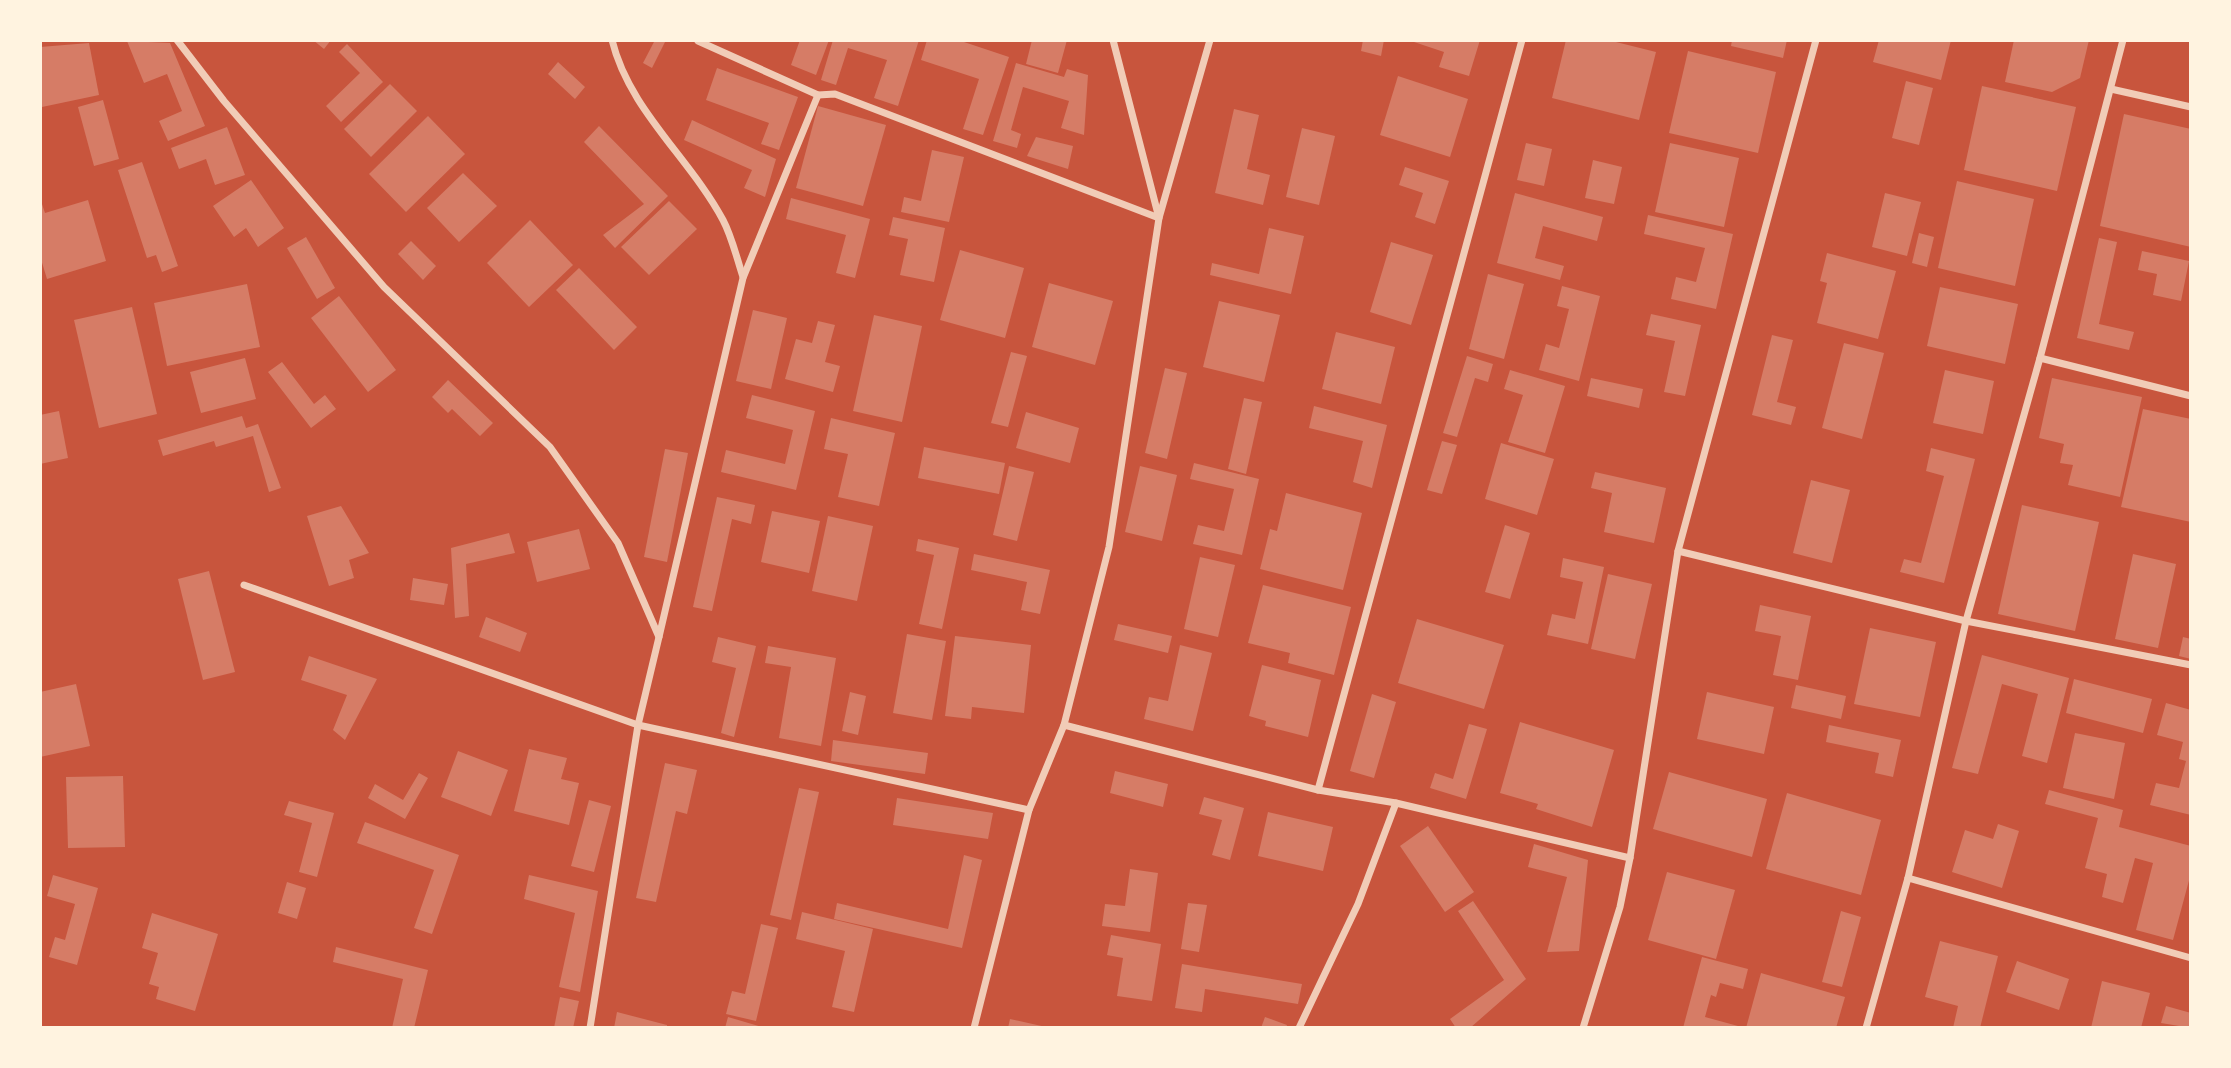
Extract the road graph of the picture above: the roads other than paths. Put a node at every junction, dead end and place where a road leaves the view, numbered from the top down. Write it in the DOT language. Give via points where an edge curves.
graph roads {
  1 [pos="177,40"];
  2 [pos="612,40"];
  3 [pos="1113,40"];
  4 [pos="1210,40"];
  5 [pos="1522,40"];
  6 [pos="1816,40"];
  7 [pos="2123,40"];
  8 [pos="698,41"];
  9 [pos="2111,89"];
  10 [pos="818,95"];
  11 [pos="2191,107"];
  12 [pos="1159,218"];
  13 [pos="743,278"];
  14 [pos="2040,358"];
  15 [pos="2191,396"];
  16 [pos="1678,551"];
  17 [pos="244,585"];
  18 [pos="1966,621"];
  19 [pos="659,637"];
  20 [pos="2191,665"];
  21 [pos="638,725"];
  22 [pos="1064,725"];
  23 [pos="1318,790"];
  24 [pos="1396,803"];
  25 [pos="1029,810"];
  26 [pos="1630,858"];
  27 [pos="1908,878"];
  28 [pos="2191,958"];
  29 [pos="590,1028"];
  30 [pos="974,1028"];
  31 [pos="1299,1028"];
  32 [pos="1583,1028"];
  33 [pos="1866,1028"];
  1 -- 19 [label="street" via="384,287 550,447 618,543"];
  2 -- 13 [label="street" via="640,103 724,222"];
  3 -- 12 [label="street"];
  4 -- 12 [label="street"];
  5 -- 23 [label="street"];
  6 -- 16 [label="street"];
  7 -- 9 [label="street"];
  8 -- 10 [label="street"];
  9 -- 11 [label="street"];
  9 -- 14 [label="street"];
  10 -- 12 [label="street" via="835,94"];
  10 -- 13 [label="street"];
  12 -- 22 [label="street" via="1109,547"];
  13 -- 19 [label="street"];
  14 -- 15 [label="street"];
  14 -- 18 [label="street"];
  16 -- 18 [label="street"];
  16 -- 26 [label="street"];
  17 -- 21 [label="street"];
  18 -- 20 [label="street"];
  18 -- 27 [label="street"];
  19 -- 21 [label="street"];
  21 -- 25 [label="street"];
  21 -- 29 [label="street"];
  22 -- 23 [label="street"];
  22 -- 25 [label="street"];
  23 -- 24 [label="street"];
  24 -- 26 [label="street"];
  24 -- 31 [label="street" via="1358,904"];
  25 -- 30 [label="street"];
  26 -- 32 [label="street"];
  27 -- 28 [label="street"];
  27 -- 33 [label="street"];
}
